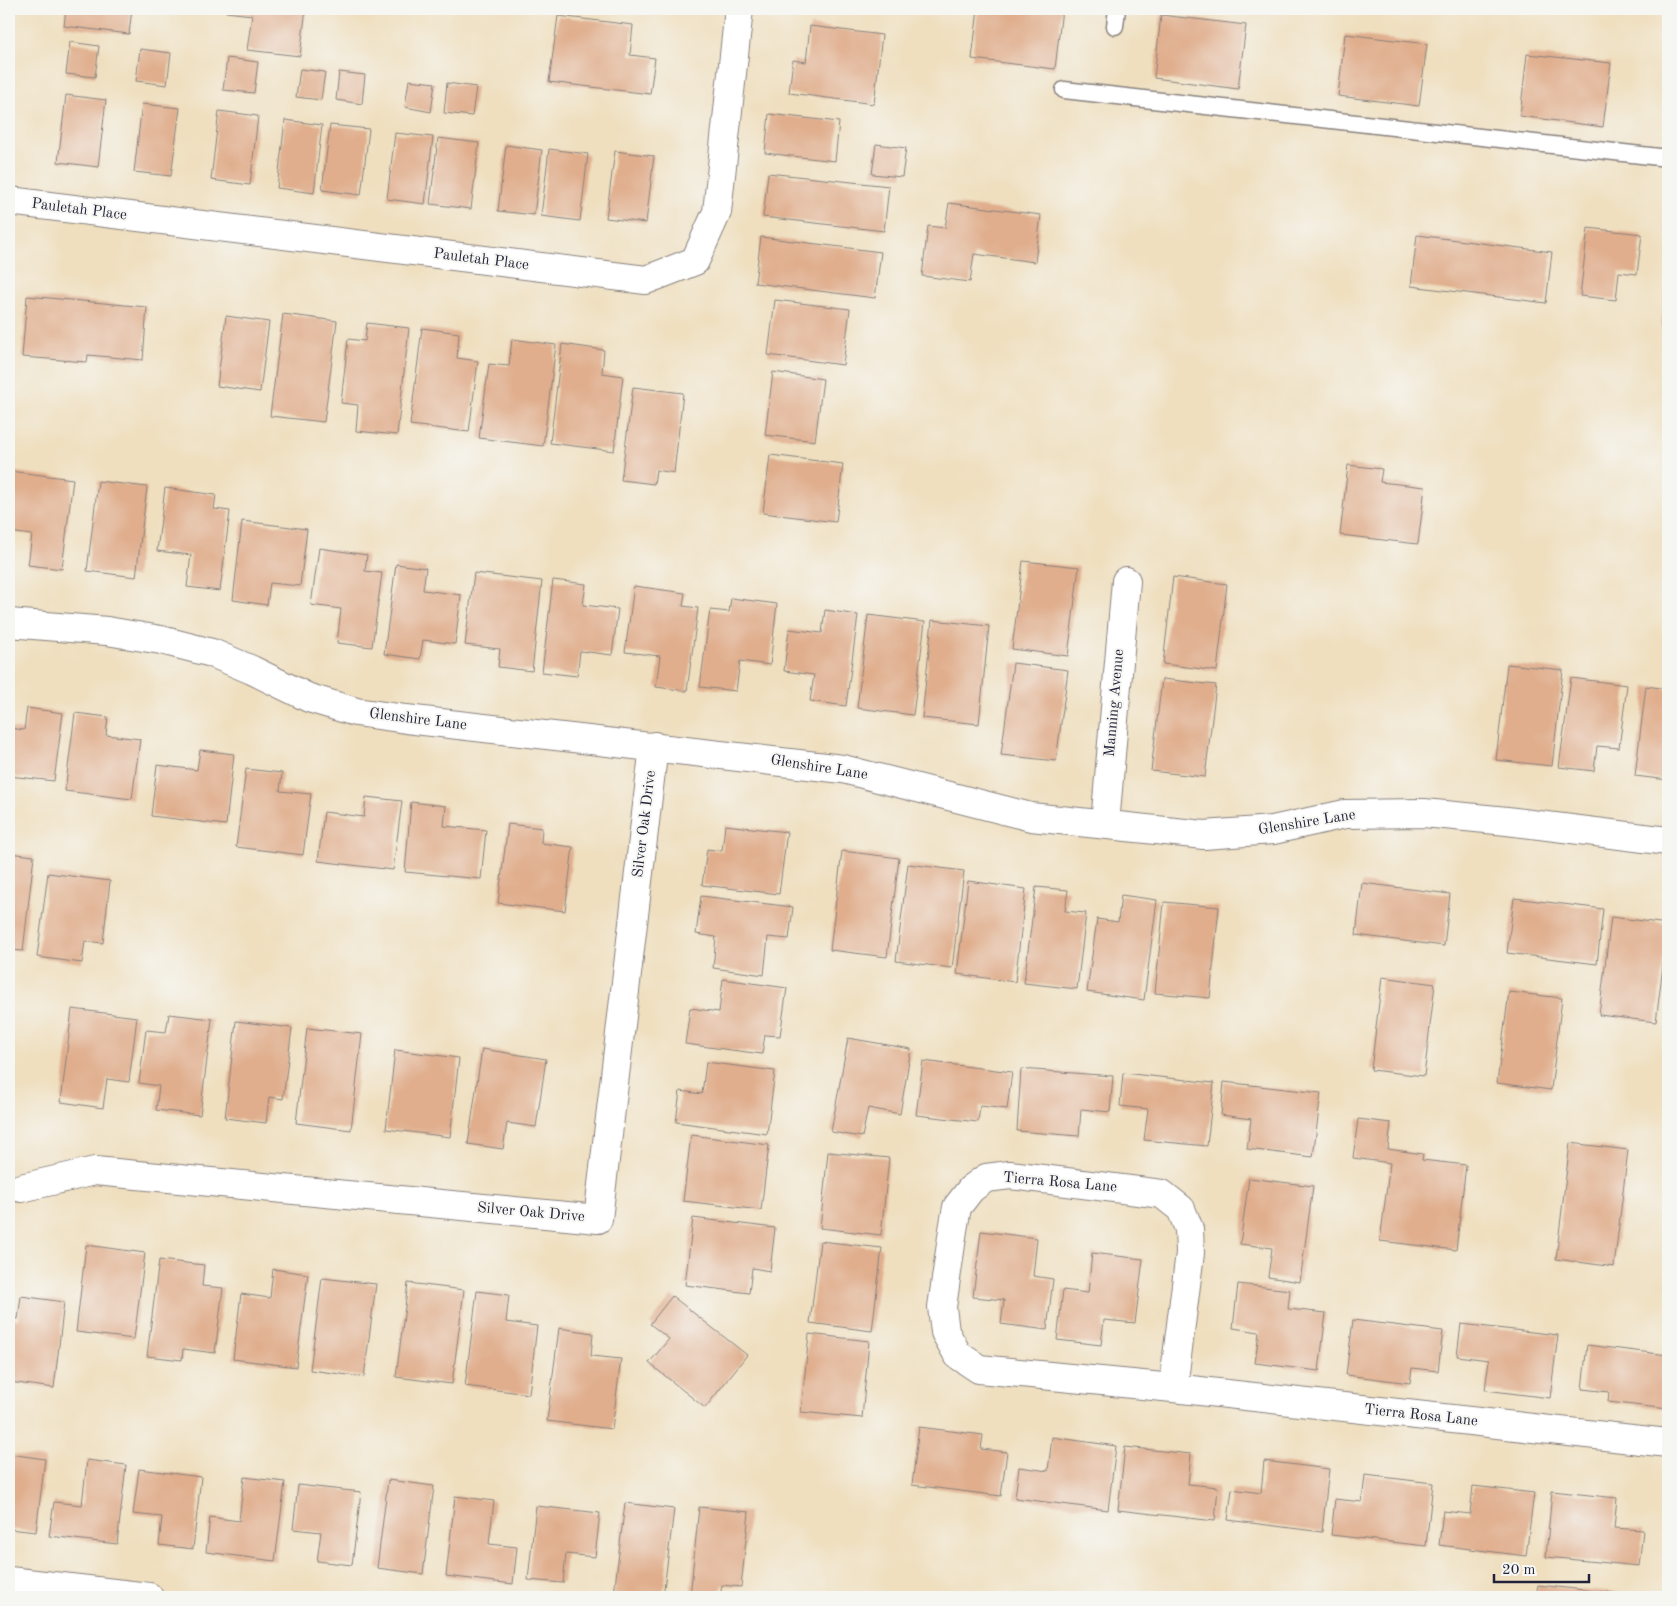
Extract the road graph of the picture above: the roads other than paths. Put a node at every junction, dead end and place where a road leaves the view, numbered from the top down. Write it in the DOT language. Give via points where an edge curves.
graph roads {
  1 [pos="739,9"];
  2 [pos="1117,9"];
  3 [pos="1115,26"];
  4 [pos="1064,90"];
  5 [pos="1668,158"];
  6 [pos="9,201"];
  7 [pos="1126,581"];
  8 [pos="9,623"];
  9 [pos="654,746"];
  10 [pos="1105,824"];
  11 [pos="1668,841"];
  12 [pos="21,1188"];
  13 [pos="1173,1388"];
  14 [pos="1668,1443"];
  15 [pos="9,1581"];
  16 [pos="149,1597"];
  1 -- 6 [label="street, Pauletah Place" via="717,212 695,260 646,280"];
  2 -- 3 [label="lane"];
  4 -- 5 [label="lane"];
  7 -- 10 [label="street, Manning Avenue"];
  8 -- 9 [label="street, Glenshire Lane" via="107,631 212,653 309,698 356,712"];
  9 -- 10 [label="street, Glenshire Lane" via="843,769 1031,816"];
  9 -- 12 [label="street, Silver Oak Drive" via="598,1219 95,1171"];
  10 -- 11 [label="street, Glenshire Lane" via="1204,834 1273,830 1345,814 1424,813"];
  13 -- 13 [label="street, Tierra Rosa Lane" via="979,1369 958,1355 945,1332 942,1307 957,1207 971,1189 986,1178 1010,1175 1162,1194 1180,1209 1189,1229 1190,1253"];
  13 -- 14 [label="street, Tierra Rosa Lane"];
  15 -- 16 [label="street"];
}
